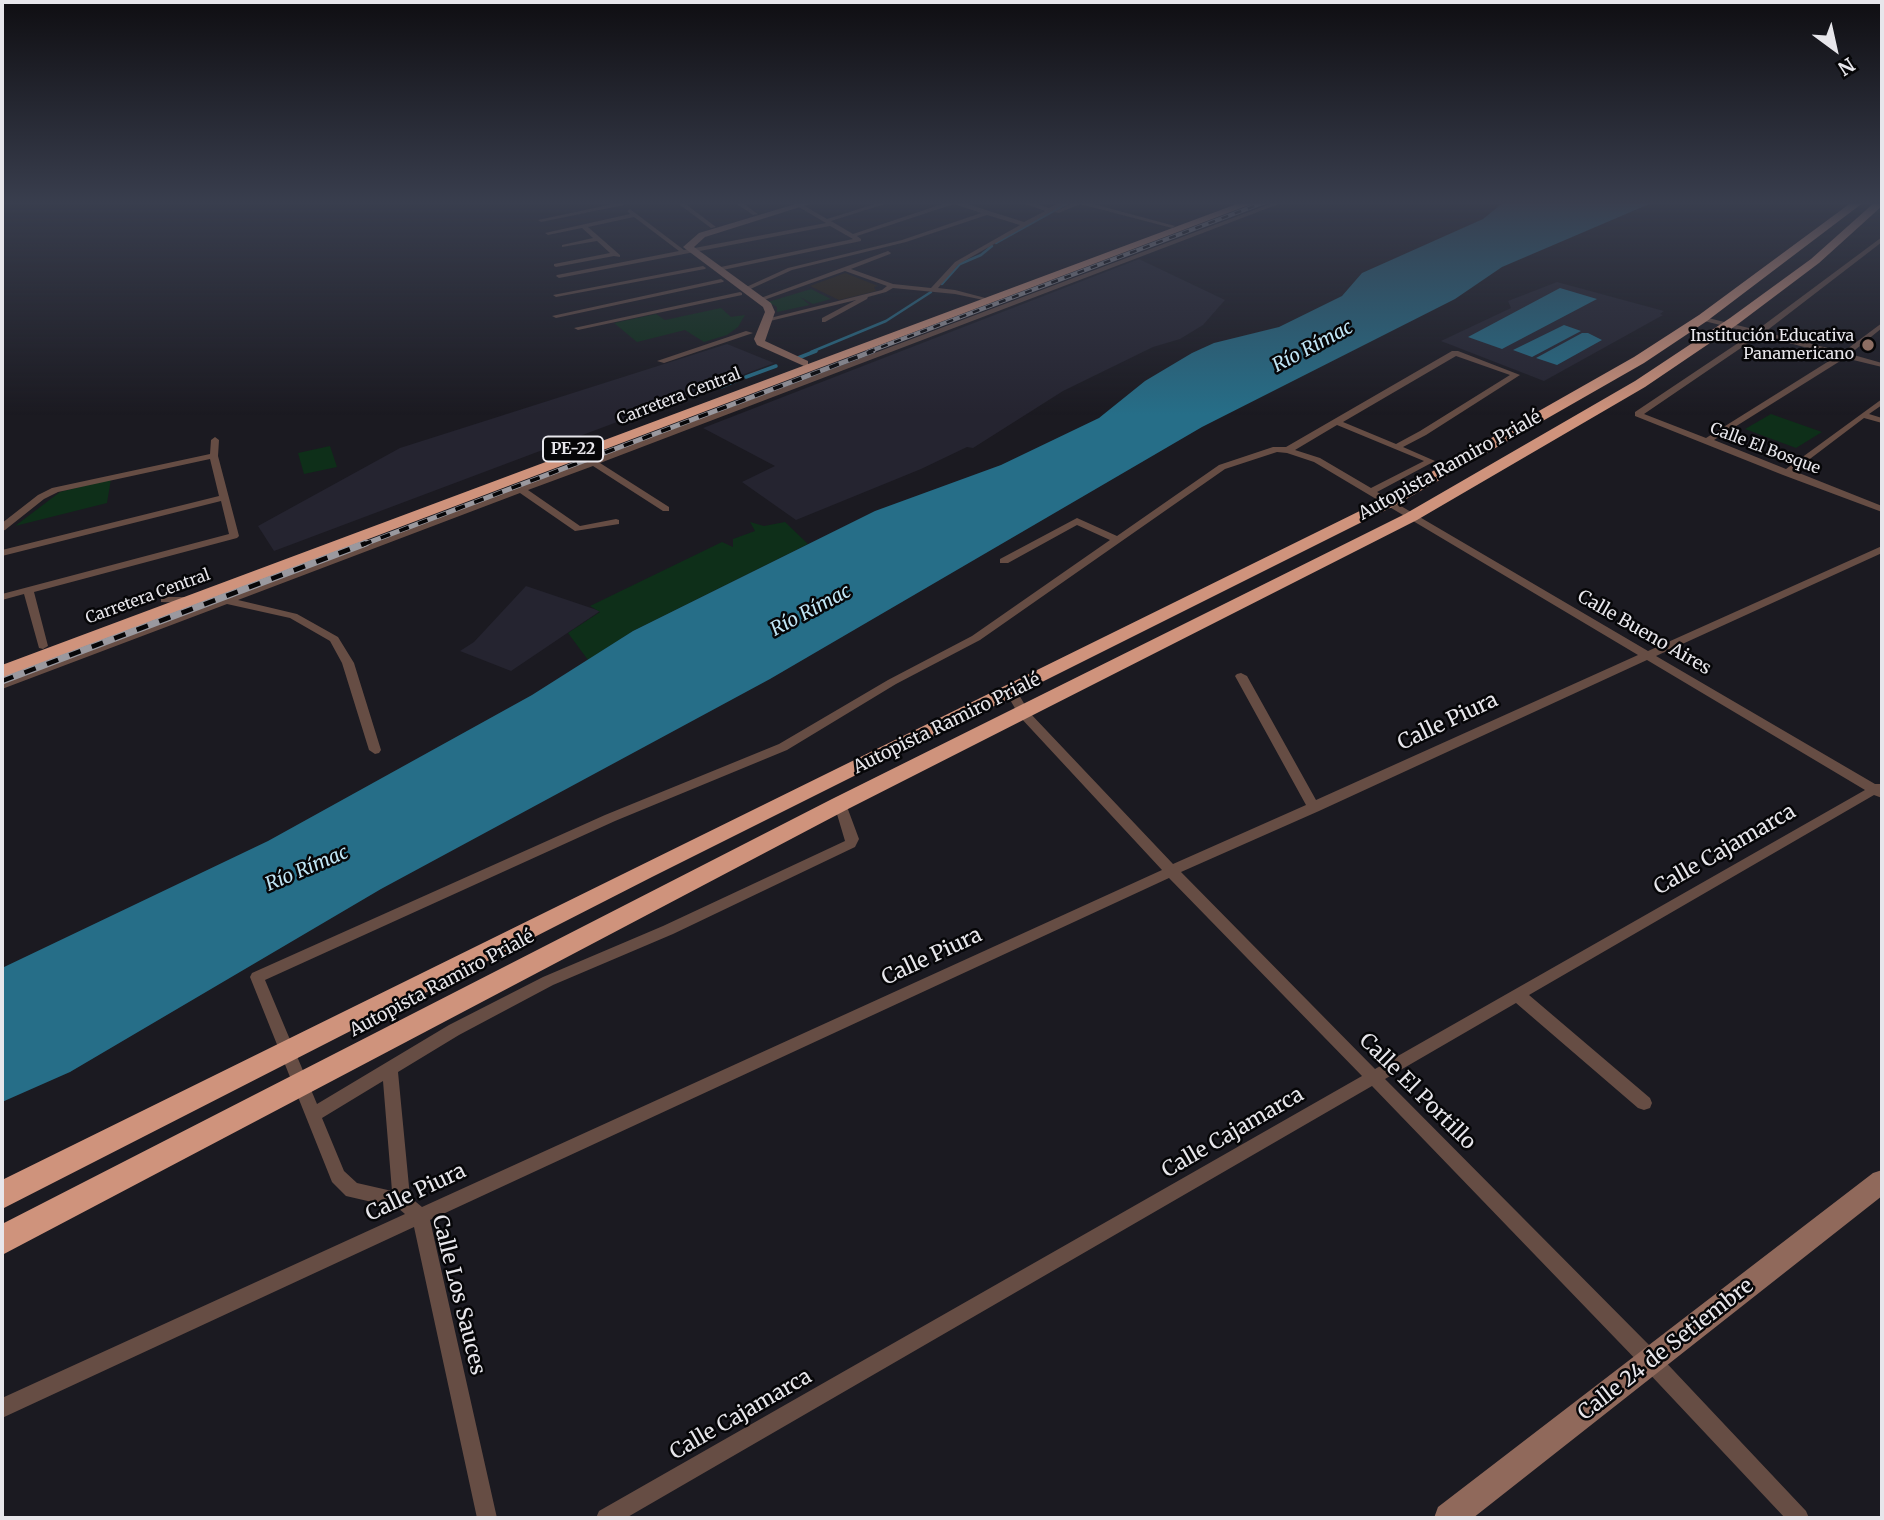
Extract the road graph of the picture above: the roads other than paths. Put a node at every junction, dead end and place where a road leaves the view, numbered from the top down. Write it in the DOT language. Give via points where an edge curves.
graph roads {
  1 [pos="575,273"];
  2 [pos="677,273"];
  3 [pos="711,273"];
  4 [pos="722,273"];
  5 [pos="784,273"];
  6 [pos="839,273"];
  7 [pos="856,273"];
  8 [pos="948,273"];
  9 [pos="1053,273"];
  10 [pos="1066,273"];
  11 [pos="1093,273"];
  12 [pos="1763,273"];
  13 [pos="1799,273"];
  14 [pos="1837,273"];
  15 [pos="559,276"];
  16 [pos="1053,278"];
  17 [pos="722,281"];
  18 [pos="1066,283"];
  19 [pos="892,286"];
  20 [pos="934,289"];
  21 [pos="743,291"];
  22 [pos="556,295"];
  23 [pos="868,295"];
  24 [pos="762,299"];
  25 [pos="987,299"];
  26 [pos="635,300"];
  27 [pos="652,312"];
  28 [pos="555,316"];
  29 [pos="1705,316"];
  30 [pos="766,320"];
  31 [pos="825,320"];
  32 [pos="1731,323"];
  33 [pos="1882,325"];
  34 [pos="578,328"];
  35 [pos="1761,331"];
  36 [pos="749,333"];
  37 [pos="1878,334"];
  38 [pos="1846,353"];
  39 [pos="1882,359"];
  40 [pos="660,361"];
  41 [pos="799,365"];
  42 [pos="1882,365"];
  43 [pos="1882,401"];
  44 [pos="1863,415"];
  45 [pos="1882,421"];
  46 [pos="1336,422"];
  47 [pos="647,426"];
  48 [pos="215,440"];
  49 [pos="1707,441"];
  50 [pos="1398,446"];
  51 [pos="1288,450"];
  52 [pos="214,456"];
  53 [pos="593,462"];
  54 [pos="1786,473"];
  55 [pos="520,489"];
  56 [pos="1370,492"];
  57 [pos="223,498"];
  58 [pos="1388,503"];
  59 [pos="1880,505"];
  60 [pos="666,509"];
  61 [pos="1411,517"];
  62 [pos="616,522"];
  63 [pos="2,528"];
  64 [pos="1116,540"];
  65 [pos="1882,549"];
  66 [pos="2,553"];
  67 [pos="1004,561"];
  68 [pos="27,590"];
  69 [pos="2,597"];
  70 [pos="165,600"];
  71 [pos="194,600"];
  72 [pos="226,600"];
  73 [pos="43,646"];
  74 [pos="1647,655"];
  75 [pos="2,662"];
  76 [pos="2,672"];
  77 [pos="1241,676"];
  78 [pos="2,687"];
  79 [pos="1011,691"];
  80 [pos="1024,714"];
  81 [pos="375,750"];
  82 [pos="1880,790"];
  83 [pos="840,804"];
  84 [pos="1314,808"];
  85 [pos="1171,871"];
  86 [pos="1518,995"];
  87 [pos="285,1050"];
  88 [pos="390,1069"];
  89 [pos="1372,1080"];
  90 [pos="301,1086"];
  91 [pos="1644,1103"];
  92 [pos="313,1115"];
  93 [pos="1882,1181"];
  94 [pos="2,1195"];
  95 [pos="402,1201"];
  96 [pos="420,1216"];
  97 [pos="2,1240"];
  98 [pos="1651,1361"];
  99 [pos="2,1408"];
  100 [pos="487,1518"];
  101 [pos="606,1518"];
  102 [pos="1449,1518"];
  103 [pos="1799,1518"];
  1 -- 15 [label="street"];
  2 -- 22 [label="street"];
  3 -- 17 [label="street"];
  4 -- 21 [label="street"];
  5 -- 21 [label="street"];
  6 -- 24 [label="street"];
  7 -- 19 [label="street"];
  8 -- 20 [label="street"];
  9 -- 25 [label="highway, Carretera Central / PE-22"];
  10 -- 16 [label="highway, Carretera Central / PE-22"];
  11 -- 18 [label="street"];
  12 -- 29 [label="highway, Autopista Ramiro Prialé"];
  13 -- 32 [label="highway, Autopista Ramiro Prialé"];
  14 -- 35 [label="street"];
  16 -- 18 [label="street"];
  16 -- 25 [label="highway, Carretera Central / PE-22"];
  17 -- 21 [label="street"];
  17 -- 26 [label="street"];
  18 -- 53 [label="street"];
  19 -- 20 [label="street"];
  19 -- 23 [label="street"];
  20 -- 25 [label="street"];
  21 -- 24 [label="street"];
  21 -- 27 [label="street"];
  21 -- 36 [label="street" via="759,308"];
  23 -- 30 [label="street"];
  23 -- 31 [label="street"];
  24 -- 30 [label="street" via="770,308"];
  25 -- 41 [label="highway, Carretera Central / PE-22"];
  25 -- 47 [label="highway, Carretera Central / PE-22"];
  26 -- 27 [label="street"];
  26 -- 28 [label="street"];
  27 -- 34 [label="street"];
  29 -- 32 [label="street"];
  29 -- 58 [label="highway, Autopista Ramiro Prialé" via="1556,410"];
  30 -- 41 [label="street" via="761,343"];
  32 -- 35 [label="street"];
  32 -- 61 [label="highway, Autopista Ramiro Prialé" via="1640,384"];
  33 -- 37 [label="street"];
  35 -- 38 [label="street"];
  35 -- 49 [label="street, Calle El Bosque" via="1638,414"];
  36 -- 40 [label="street"];
  36 -- 41 [label="street" via="752,348"];
  37 -- 38 [label="street"];
  38 -- 39 [label="street"];
  38 -- 42 [label="street"];
  38 -- 49 [label="street"];
  41 -- 47 [label="highway, Carretera Central / PE-22"];
  43 -- 44 [label="street"];
  44 -- 45 [label="street"];
  44 -- 54 [label="street"];
  46 -- 50 [label="street"];
  46 -- 50 [label="street" via="1458,352 1516,375"];
  46 -- 51 [label="street"];
  47 -- 70 [label="highway, Carretera Central / PE-22"];
  47 -- 71 [label="highway, Carretera Central / PE-22"];
  48 -- 52 [label="street"];
  49 -- 54 [label="street, Calle El Bosque"];
  50 -- 56 [label="street" via="1431,461"];
  51 -- 56 [label="street, Calle Bueno Aires" via="1317,460"];
  51 -- 64 [label="street" via="1257,454 1222,467"];
  52 -- 57 [label="street"];
  52 -- 63 [label="street" via="55,490"];
  53 -- 55 [label="street"];
  53 -- 60 [label="street"];
  54 -- 59 [label="street, Calle El Bosque"];
  55 -- 62 [label="street" via="578,529"];
  55 -- 72 [label="street"];
  56 -- 58 [label="street, Calle Bueno Aires"];
  57 -- 66 [label="street"];
  57 -- 68 [label="street" via="234,536"];
  58 -- 61 [label="street, Calle Bueno Aires"];
  58 -- 79 [label="highway, Autopista Ramiro Prialé"];
  61 -- 74 [label="street, Calle Bueno Aires"];
  61 -- 80 [label="highway, Autopista Ramiro Prialé"];
  64 -- 67 [label="street" via="1077,522"];
  64 -- 87 [label="street, Calle Los Sauces" via="976,638 783,747 610,818 256,979"];
  65 -- 74 [label="street, Calle Piura"];
  68 -- 69 [label="street"];
  68 -- 73 [label="street"];
  70 -- 71 [label="street"];
  70 -- 73 [label="highway, Carretera Central / PE-22"];
  71 -- 72 [label="street"];
  71 -- 76 [label="highway, Carretera Central / PE-22"];
  72 -- 78 [label="street"];
  72 -- 81 [label="street" via="293,616 334,639 348,663"];
  73 -- 75 [label="highway, Carretera Central / PE-22"];
  74 -- 82 [label="street, Calle Bueno Aires"];
  74 -- 84 [label="street, Calle Piura"];
  77 -- 84 [label="street"];
  79 -- 80 [label="street, Calle El Portillo"];
  79 -- 87 [label="highway, Autopista Ramiro Prialé"];
  80 -- 83 [label="highway, Autopista Ramiro Prialé"];
  80 -- 85 [label="street, Calle El Portillo"];
  82 -- 86 [label="street, Calle Cajamarca"];
  83 -- 88 [label="street" via="850,844 548,981"];
  83 -- 90 [label="highway, Autopista Ramiro Prialé"];
  84 -- 85 [label="street, Calle Piura"];
  85 -- 89 [label="street, Calle El Portillo"];
  85 -- 96 [label="street, Calle Piura"];
  86 -- 89 [label="street, Calle Cajamarca"];
  86 -- 91 [label="street"];
  87 -- 90 [label="street, Calle Los Sauces"];
  87 -- 94 [label="highway, Autopista Ramiro Prialé"];
  88 -- 92 [label="street"];
  88 -- 95 [label="street"];
  89 -- 98 [label="street, Calle El Portillo"];
  89 -- 101 [label="street, Calle Cajamarca"];
  90 -- 92 [label="street, Calle Los Sauces"];
  90 -- 97 [label="highway, Autopista Ramiro Prialé"];
  92 -- 95 [label="street, Calle Los Sauces" via="338,1177 352,1190"];
  93 -- 98 [label="street, Calle 24 de Setiembre"];
  95 -- 96 [label="street, Calle Los Sauces"];
  96 -- 99 [label="street, Calle Piura"];
  96 -- 100 [label="street, Calle Los Sauces"];
  98 -- 102 [label="street, Calle 24 de Setiembre"];
  98 -- 103 [label="street, Calle El Portillo"];
}
